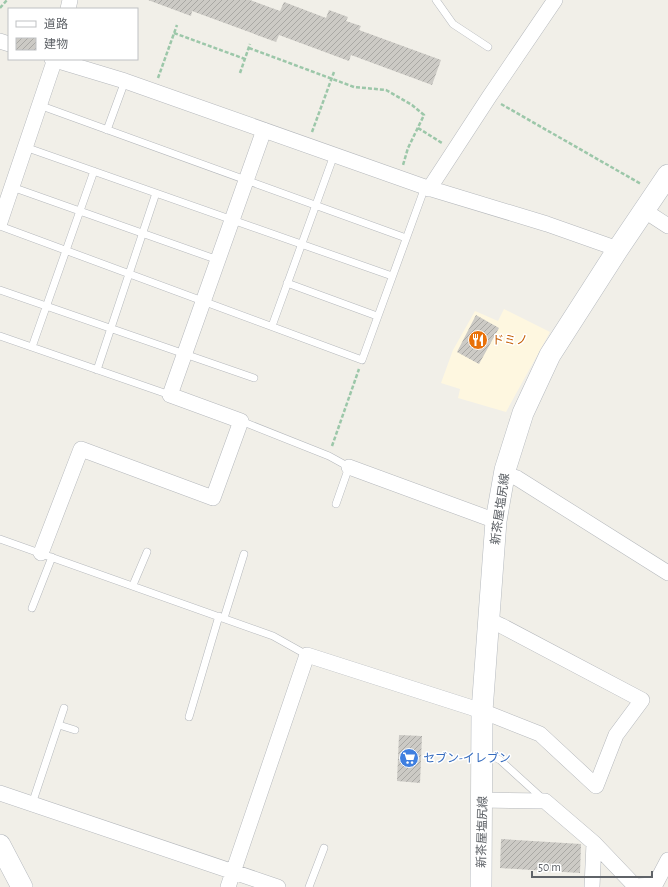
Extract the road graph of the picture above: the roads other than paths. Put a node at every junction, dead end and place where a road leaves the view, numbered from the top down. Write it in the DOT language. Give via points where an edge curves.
graph roads {
  1 [pos="436,0"];
  2 [pos="555,0"];
  3 [pos="488,47"];
  4 [pos="54,60"];
  5 [pos="57,60"];
  6 [pos="124,81"];
  7 [pos="39,105"];
  8 [pos="107,130"];
  9 [pos="264,130"];
  10 [pos="25,147"];
  11 [pos="334,154"];
  12 [pos="94,172"];
  13 [pos="668,175"];
  14 [pos="246,180"];
  15 [pos="12,187"];
  16 [pos="427,188"];
  17 [pos="156,194"];
  18 [pos="316,205"];
  19 [pos="80,211"];
  20 [pos="645,211"];
  21 [pos="232,220"];
  22 [pos="0,222"];
  23 [pos="0,226"];
  24 [pos="668,226"];
  25 [pos="143,234"];
  26 [pos="406,238"];
  27 [pos="301,245"];
  28 [pos="618,249"];
  29 [pos="66,251"];
  30 [pos="218,260"];
  31 [pos="129,274"];
  32 [pos="392,276"];
  33 [pos="287,283"];
  34 [pos="0,290"];
  35 [pos="203,301"];
  36 [pos="46,306"];
  37 [pos="378,316"];
  38 [pos="272,326"];
  39 [pos="111,328"];
  40 [pos="0,336"];
  41 [pos="32,347"];
  42 [pos="184,354"];
  43 [pos="97,370"];
  44 [pos="254,378"];
  45 [pos="170,395"];
  46 [pos="242,421"];
  47 [pos="349,467"];
  48 [pos="504,474"];
  49 [pos="336,504"];
  50 [pos="496,521"];
  51 [pos="0,539"];
  52 [pos="146,552"];
  53 [pos="244,554"];
  54 [pos="46,555"];
  55 [pos="668,573"];
  56 [pos="133,585"];
  57 [pos="32,608"];
  58 [pos="222,617"];
  59 [pos="489,620"];
  60 [pos="307,655"];
  61 [pos="64,708"];
  62 [pos="482,711"];
  63 [pos="189,717"];
  64 [pos="59,725"];
  65 [pos="75,730"];
  66 [pos="481,755"];
  67 [pos="0,793"];
  68 [pos="482,800"];
  69 [pos="544,801"];
  70 [pos="32,804"];
  71 [pos="594,843"];
  72 [pos="0,846"];
  73 [pos="324,848"];
  74 [pos="668,860"];
  75 [pos="231,880"];
  76 [pos="22,887"];
  77 [pos="278,887"];
  78 [pos="309,887"];
  79 [pos="481,887"];
  80 [pos="592,887"];
  1 -- 3 [label="lane" via="453,24"];
  2 -- 16 [label="street"];
  4 -- 7 [label="street"];
  5 -- 6 [label="street"];
  6 -- 8 [label="lane"];
  6 -- 9 [label="street"];
  7 -- 8 [label="lane"];
  7 -- 10 [label="street"];
  8 -- 14 [label="lane"];
  9 -- 11 [label="street"];
  9 -- 14 [label="street"];
  10 -- 12 [label="lane"];
  10 -- 15 [label="street"];
  11 -- 16 [label="street"];
  11 -- 18 [label="lane"];
  12 -- 17 [label="lane"];
  12 -- 19 [label="lane"];
  13 -- 20 [label="main road, 新茶屋塩尻線"];
  14 -- 18 [label="lane"];
  14 -- 21 [label="street"];
  15 -- 19 [label="lane"];
  15 -- 22 [label="street"];
  16 -- 26 [label="lane"];
  16 -- 28 [label="street" via="548,224"];
  17 -- 21 [label="lane"];
  17 -- 25 [label="lane"];
  18 -- 26 [label="lane"];
  18 -- 27 [label="lane"];
  19 -- 25 [label="lane"];
  19 -- 29 [label="lane"];
  20 -- 24 [label="street"];
  20 -- 28 [label="main road, 新茶屋塩尻線"];
  21 -- 27 [label="lane"];
  21 -- 30 [label="street"];
  23 -- 29 [label="lane"];
  25 -- 30 [label="lane"];
  25 -- 31 [label="lane"];
  26 -- 32 [label="lane"];
  27 -- 32 [label="lane"];
  27 -- 33 [label="lane"];
  28 -- 48 [label="main road, 新茶屋塩尻線" via="547,362 523,413"];
  29 -- 31 [label="lane"];
  29 -- 36 [label="lane"];
  30 -- 35 [label="street"];
  31 -- 35 [label="lane"];
  31 -- 39 [label="lane"];
  32 -- 37 [label="lane"];
  33 -- 37 [label="lane"];
  33 -- 38 [label="lane"];
  34 -- 36 [label="lane"];
  35 -- 38 [label="lane"];
  35 -- 42 [label="street"];
  36 -- 39 [label="lane"];
  36 -- 41 [label="lane"];
  37 -- 38 [label="lane" via="362,360"];
  39 -- 42 [label="lane"];
  39 -- 43 [label="lane"];
  40 -- 41 [label="lane"];
  41 -- 43 [label="lane"];
  42 -- 44 [label="lane"];
  42 -- 45 [label="street"];
  43 -- 45 [label="lane"];
  45 -- 46 [label="street"];
  46 -- 47 [label="lane" via="329,456"];
  46 -- 54 [label="street" via="213,498 81,449"];
  47 -- 49 [label="lane"];
  47 -- 50 [label="street"];
  48 -- 50 [label="main road, 新茶屋塩尻線"];
  48 -- 55 [label="street" via="517,478"];
  50 -- 59 [label="main road, 新茶屋塩尻線"];
  51 -- 54 [label="lane"];
  52 -- 56 [label="lane"];
  53 -- 58 [label="lane"];
  54 -- 56 [label="lane"];
  54 -- 57 [label="lane"];
  56 -- 58 [label="lane"];
  58 -- 60 [label="lane" via="273,636"];
  58 -- 63 [label="lane"];
  59 -- 62 [label="main road, 新茶屋塩尻線"];
  59 -- 62 [label="street" via="642,700 616,735 596,786 540,734"];
  60 -- 62 [label="street"];
  60 -- 75 [label="street"];
  61 -- 64 [label="lane"];
  62 -- 66 [label="main road, 新茶屋塩尻線"];
  64 -- 65 [label="lane"];
  64 -- 70 [label="lane"];
  66 -- 68 [label="main road, 新茶屋塩尻線"];
  66 -- 69 [label="lane" via="500,760"];
  67 -- 70 [label="street"];
  68 -- 69 [label="street"];
  68 -- 79 [label="main road, 新茶屋塩尻線"];
  69 -- 71 [label="street"];
  70 -- 75 [label="street"];
  71 -- 74 [label="street" via="635,886 655,885"];
  71 -- 80 [label="street"];
  72 -- 76 [label="main road"];
  73 -- 78 [label="lane"];
  75 -- 77 [label="street"];
}
